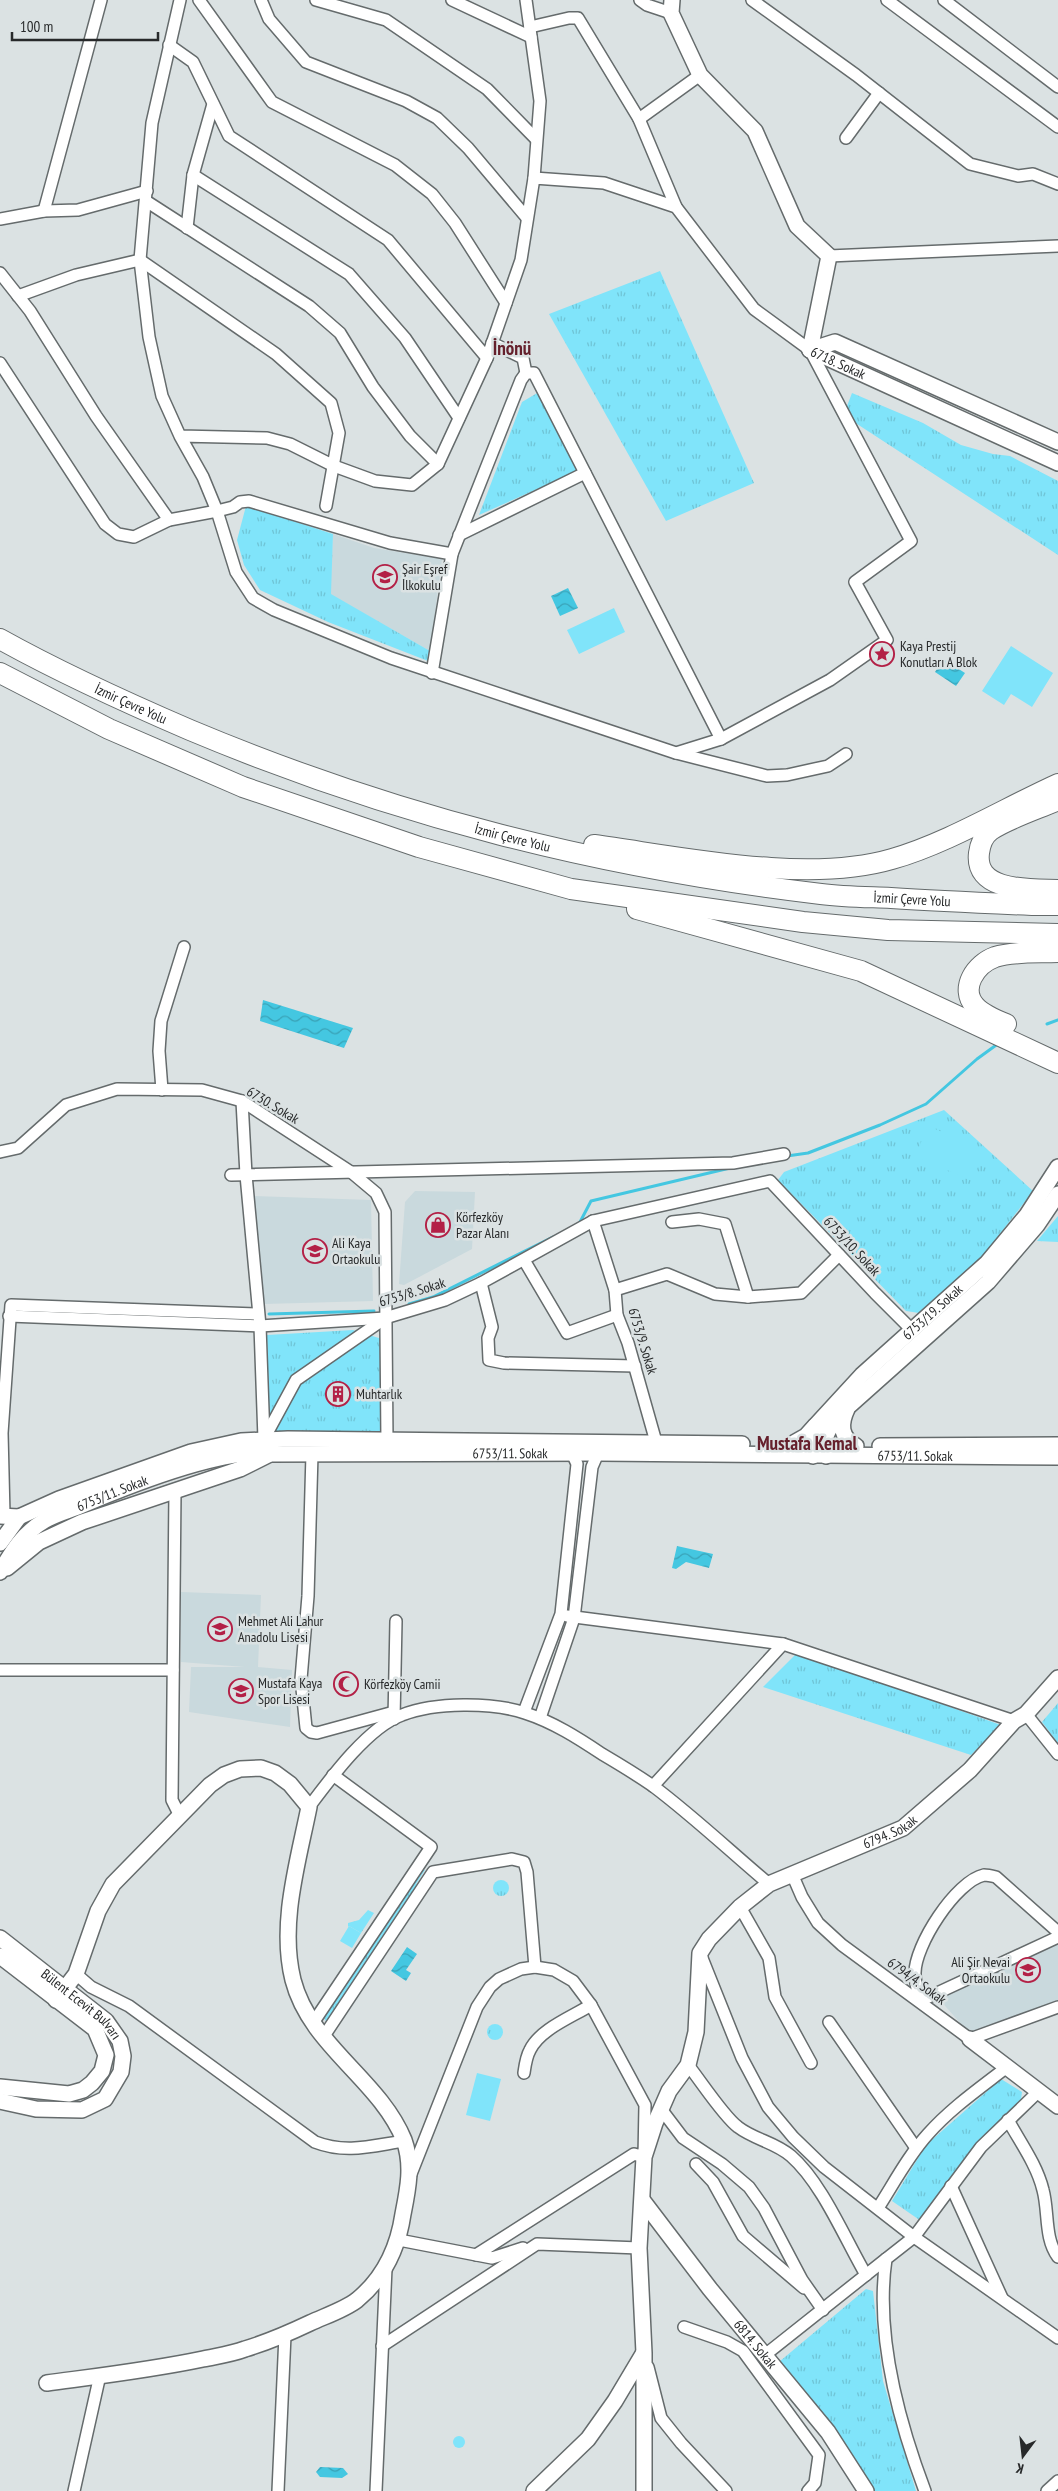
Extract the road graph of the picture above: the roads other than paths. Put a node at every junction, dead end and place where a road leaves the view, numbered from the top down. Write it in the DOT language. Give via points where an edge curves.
graph roads {
  1 [pos="101,0"];
  2 [pos="180,0"];
  3 [pos="199,0"];
  4 [pos="261,0"];
  5 [pos="316,0"];
  6 [pos="452,0"];
  7 [pos="526,0"];
  8 [pos="640,0"];
  9 [pos="752,0"];
  10 [pos="887,0"];
  11 [pos="944,0"];
  12 [pos="671,6"];
  13 [pos="530,32"];
  14 [pos="169,45"];
  15 [pos="700,75"];
  16 [pos="1058,87"];
  17 [pos="879,93"];
  18 [pos="213,104"];
  19 [pos="639,119"];
  20 [pos="1058,127"];
  21 [pos="846,138"];
  22 [pos="536,139"];
  23 [pos="193,175"];
  24 [pos="534,178"];
  25 [pos="1058,184"];
  26 [pos="147,196"];
  27 [pos="676,207"];
  28 [pos="44,211"];
  29 [pos="527,218"];
  30 [pos="0,219"];
  31 [pos="187,228"];
  32 [pos="1058,246"];
  33 [pos="829,256"];
  34 [pos="140,260"];
  35 [pos="0,273"];
  36 [pos="18,296"];
  37 [pos="506,303"];
  38 [pos="492,343"];
  39 [pos="810,350"];
  40 [pos="487,358"];
  41 [pos="0,363"];
  42 [pos="526,373"];
  43 [pos="459,418"];
  44 [pos="180,436"];
  45 [pos="1058,442"];
  46 [pos="1058,463"];
  47 [pos="438,464"];
  48 [pos="334,466"];
  49 [pos="585,473"];
  50 [pos="326,506"];
  51 [pos="217,511"];
  52 [pos="169,520"];
  53 [pos="459,535"];
  54 [pos="452,554"];
  55 [pos="0,639"];
  56 [pos="0,673"];
  57 [pos="432,673"];
  58 [pos="721,739"];
  59 [pos="676,753"];
  60 [pos="846,754"];
  61 [pos="1058,784"];
  62 [pos="1058,800"];
  63 [pos="476,830"];
  64 [pos="570,889"];
  65 [pos="1058,890"];
  66 [pos="1058,905"];
  67 [pos="1058,934"];
  68 [pos="184,947"];
  69 [pos="1058,952"];
  70 [pos="1058,1047"];
  71 [pos="1058,1063"];
  72 [pos="162,1090"];
  73 [pos="242,1101"];
  74 [pos="0,1152"];
  75 [pos="784,1154"];
  76 [pos="1058,1166"];
  77 [pos="351,1172"];
  78 [pos="231,1175"];
  79 [pos="246,1175"];
  80 [pos="770,1181"];
  81 [pos="1058,1194"];
  82 [pos="593,1222"];
  83 [pos="672,1222"];
  84 [pos="839,1255"];
  85 [pos="524,1260"];
  86 [pos="481,1283"];
  87 [pos="615,1290"];
  88 [pos="748,1297"];
  89 [pos="258,1314"];
  90 [pos="617,1315"];
  91 [pos="9,1316"];
  92 [pos="386,1318"];
  93 [pos="260,1326"];
  94 [pos="913,1331"];
  95 [pos="635,1366"];
  96 [pos="848,1407"];
  97 [pos="816,1425"];
  98 [pos="264,1439"];
  99 [pos="387,1441"];
  100 [pos="656,1442"];
  101 [pos="790,1445"];
  102 [pos="1058,1445"];
  103 [pos="856,1446"];
  104 [pos="818,1451"];
  105 [pos="572,1453"];
  106 [pos="598,1453"];
  107 [pos="270,1454"];
  108 [pos="312,1454"];
  109 [pos="1058,1457"];
  110 [pos="175,1490"];
  111 [pos="2,1516"];
  112 [pos="19,1517"];
  113 [pos="0,1543"];
  114 [pos="0,1573"];
  115 [pos="561,1614"];
  116 [pos="574,1618"];
  117 [pos="396,1621"];
  118 [pos="783,1644"];
  119 [pos="0,1670"];
  120 [pos="173,1670"];
  121 [pos="1058,1678"];
  122 [pos="524,1712"];
  123 [pos="394,1716"];
  124 [pos="1020,1717"];
  125 [pos="540,1718"];
  126 [pos="1058,1754"];
  127 [pos="333,1775"];
  128 [pos="653,1786"];
  129 [pos="309,1807"];
  130 [pos="180,1816"];
  131 [pos="792,1874"];
  132 [pos="769,1884"];
  133 [pos="740,1907"];
  134 [pos="1058,1932"];
  135 [pos="1058,1937"];
  136 [pos="0,1938"];
  137 [pos="700,1953"];
  138 [pos="0,1956"];
  139 [pos="535,1967"];
  140 [pos="76,1974"];
  141 [pos="60,1994"];
  142 [pos="920,2001"];
  143 [pos="591,2005"];
  144 [pos="1058,2007"];
  145 [pos="829,2022"];
  146 [pos="313,2023"];
  147 [pos="324,2036"];
  148 [pos="970,2039"];
  149 [pos="811,2063"];
  150 [pos="688,2065"];
  151 [pos="1007,2067"];
  152 [pos="524,2073"];
  153 [pos="0,2087"];
  154 [pos="1039,2090"];
  155 [pos="0,2101"];
  156 [pos="1058,2106"];
  157 [pos="661,2109"];
  158 [pos="1008,2120"];
  159 [pos="404,2141"];
  160 [pos="916,2148"];
  161 [pos="644,2157"];
  162 [pos="696,2164"];
  163 [pos="409,2180"];
  164 [pos="951,2186"];
  165 [pos="643,2200"];
  166 [pos="878,2208"];
  167 [pos="914,2237"];
  168 [pos="399,2240"];
  169 [pos="537,2244"];
  170 [pos="639,2248"];
  171 [pos="476,2255"];
  172 [pos="1058,2257"];
  173 [pos="886,2259"];
  174 [pos="386,2268"];
  175 [pos="866,2275"];
  176 [pos="813,2296"];
  177 [pos="1002,2298"];
  178 [pos="822,2310"];
  179 [pos="684,2327"];
  180 [pos="285,2335"];
  181 [pos="1058,2338"];
  182 [pos="382,2346"];
  183 [pos="644,2353"];
  184 [pos="765,2355"];
  185 [pos="100,2376"];
  186 [pos="47,2383"];
  187 [pos="1058,2481"];
  188 [pos="74,2491"];
  189 [pos="278,2491"];
  190 [pos="376,2491"];
  191 [pos="534,2491"];
  192 [pos="644,2491"];
  193 [pos="726,2491"];
  194 [pos="808,2491"];
  195 [pos="866,2491"];
  196 [pos="925,2491"];
  197 [pos="1047,2491"];
  1 -- 28 [label="street"];
  2 -- 14 [label="street"];
  3 -- 37 [label="street" via="272,102 395,166 432,194"];
  4 -- 29 [label="street" via="269,19 306,62 406,102 437,118 468,148"];
  5 -- 22 [label="street" via="386,20 487,89"];
  6 -- 13 [label="street"];
  7 -- 13 [label="street"];
  8 -- 12 [label="street" via="647,5"];
  9 -- 17 [label="street"];
  10 -- 20 [label="street"];
  11 -- 16 [label="street"];
  12 -- 15 [label="street"];
  13 -- 19 [label="street" via="569,18 578,18"];
  13 -- 22 [label="street" via="540,101"];
  14 -- 18 [label="street" via="193,62"];
  14 -- 26 [label="street" via="152,123"];
  15 -- 19 [label="street"];
  15 -- 33 [label="street" via="755,131 797,226"];
  17 -- 21 [label="street"];
  17 -- 25 [label="street" via="970,164 1018,176 1033,174"];
  18 -- 23 [label="street"];
  18 -- 40 [label="street" via="229,136 388,240"];
  19 -- 27 [label="street"];
  22 -- 24 [label="street"];
  23 -- 31 [label="street"];
  23 -- 43 [label="street" via="349,274 406,338"];
  24 -- 27 [label="street" via="604,183"];
  24 -- 29 [label="street"];
  26 -- 28 [label="street" via="78,210"];
  26 -- 31 [label="street"];
  26 -- 34 [label="street"];
  27 -- 39 [label="street" via="754,309"];
  28 -- 30 [label="street"];
  29 -- 37 [label="street" via="522,260"];
  31 -- 47 [label="street" via="309,306 340,333 373,387 410,436"];
  32 -- 33 [label="street"];
  33 -- 39 [label="street"];
  34 -- 36 [label="street" via="76,275"];
  34 -- 44 [label="street" via="149,338 160,388"];
  34 -- 48 [label="street" via="276,354 331,403 339,433"];
  35 -- 36 [label="street"];
  36 -- 52 [label="street"];
  37 -- 38 [label="street"];
  38 -- 40 [label="street"];
  38 -- 42 [label="street" via="523,358"];
  39 -- 45 [label="street, 6718. Sokak" via="835,342"];
  39 -- 46 [label="street, 6718. Sokak"];
  39 -- 58 [label="street" via="911,541 855,582 887,640 830,680"];
  40 -- 43 [label="street"];
  41 -- 52 [label="street" via="105,524 118,534 134,537"];
  42 -- 49 [label="street" via="534,373 538,378"];
  42 -- 53 [label="street"];
  43 -- 47 [label="street"];
  44 -- 48 [label="street" via="267,438 290,444"];
  44 -- 51 [label="street"];
  47 -- 48 [label="street" via="412,485 375,481"];
  48 -- 50 [label="street"];
  49 -- 53 [label="street"];
  49 -- 58 [label="street"];
  51 -- 52 [label="street"];
  51 -- 54 [label="street" via="249,501 390,543"];
  51 -- 57 [label="street" via="236,572 253,598 283,614"];
  53 -- 54 [label="street"];
  54 -- 57 [label="street"];
  55 -- 63 [label="highway, İzmir Çevre Yolu" via="130,704 228,746 299,774"];
  56 -- 64 [label="highway" via="108,729 243,787 418,847"];
  57 -- 59 [label="street"];
  58 -- 59 [label="street"];
  59 -- 60 [label="street" via="767,776 828,766"];
  61 -- 63 [label="highway" via="960,832 901,856 847,869 729,864"];
  62 -- 65 [label="highway" via="990,831 979,848 978,859 989,879 1001,886"];
  63 -- 66 [label="highway, İzmir Çevre Yolu" via="633,866 824,894"];
  64 -- 67 [label="highway" via="804,922 888,930"];
  64 -- 71 [label="highway" via="861,971"];
  68 -- 72 [label="street" via="161,1021"];
  69 -- 70 [label="highway" via="996,957 980,966 970,981 970,994 975,1006 996,1020"];
  72 -- 73 [label="street, 6730. Sokak" via="202,1090"];
  72 -- 74 [label="street, 6730. Sokak" via="118,1089 66,1105 18,1148"];
  73 -- 77 [label="street, 6730. Sokak"];
  73 -- 79 [label="street"];
  75 -- 77 [label="street" via="733,1162"];
  76 -- 94 [label="street, 6753/19. Sokak" via="1027,1215 987,1263"];
  77 -- 79 [label="street"];
  77 -- 92 [label="street, 6730. Sokak" via="376,1193 384,1212"];
  78 -- 79 [label="street"];
  79 -- 89 [label="street"];
  80 -- 82 [label="street, 6753/8. Sokak"];
  80 -- 84 [label="street, 6753/10. Sokak"];
  81 -- 96 [label="street" via="988,1282"];
  82 -- 85 [label="street, 6753/8. Sokak"];
  82 -- 87 [label="street, 6753/9. Sokak"];
  83 -- 88 [label="street" via="699,1219 725,1224"];
  84 -- 88 [label="street" via="801,1293"];
  84 -- 94 [label="street, 6753/10. Sokak"];
  85 -- 86 [label="street, 6753/8. Sokak"];
  85 -- 90 [label="street" via="568,1333"];
  86 -- 92 [label="street, 6753/8. Sokak" via="445,1300"];
  86 -- 95 [label="street" via="492,1327 488,1338 489,1360"];
  87 -- 88 [label="street" via="667,1274 715,1294"];
  87 -- 90 [label="street, 6753/9. Sokak"];
  89 -- 91 [label="street" via="11,1305"];
  89 -- 93 [label="street"];
  90 -- 95 [label="street, 6753/9. Sokak"];
  91 -- 93 [label="street, 6753/8. Sokak"];
  91 -- 111 [label="street" via="2,1433"];
  92 -- 93 [label="street, 6753/8. Sokak"];
  92 -- 98 [label="street" via="296,1380"];
  92 -- 99 [label="street, 6730. Sokak"];
  93 -- 98 [label="street"];
  94 -- 97 [label="street, 6753/19. Sokak" via="862,1375"];
  95 -- 100 [label="street, 6753/9. Sokak"];
  96 -- 103 [label="street" via="843,1419 843,1434"];
  96 -- 104 [label="street" via="827,1431"];
  97 -- 101 [label="street, 6753/19. Sokak" via="806,1436"];
  97 -- 104 [label="street"];
  98 -- 99 [label="street, 6753/11. Sokak"];
  98 -- 112 [label="street, 6753/11. Sokak" via="191,1452 59,1499"];
  99 -- 100 [label="street, 6753/11. Sokak"];
  100 -- 101 [label="street, 6753/11. Sokak"];
  101 -- 104 [label="street, 6753/11. Sokak"];
  102 -- 103 [label="street, 6753/11. Sokak"];
  103 -- 104 [label="street, 6753/11. Sokak"];
  104 -- 106 [label="street, 6753/11. Sokak"];
  104 -- 109 [label="street, 6753/11. Sokak"];
  105 -- 106 [label="street, 6753/11. Sokak"];
  105 -- 108 [label="street, 6753/11. Sokak"];
  105 -- 115 [label="street" via="577,1464"];
  106 -- 116 [label="street" via="592,1467"];
  107 -- 108 [label="street, 6753/11. Sokak"];
  107 -- 110 [label="street" via="240,1469"];
  107 -- 114 [label="street, 6753/11. Sokak" via="256,1452 166,1473 45,1521 19,1540"];
  108 -- 123 [label="street" via="308,1596 301,1679 306,1728 317,1733"];
  110 -- 114 [label="street" via="82,1522 39,1542"];
  110 -- 120 [label="street"];
  111 -- 112 [label="street"];
  112 -- 113 [label="street"];
  115 -- 116 [label="street"];
  115 -- 122 [label="street"];
  116 -- 118 [label="street"];
  116 -- 125 [label="street"];
  117 -- 123 [label="street"];
  118 -- 124 [label="street"];
  118 -- 128 [label="street"];
  119 -- 120 [label="street"];
  120 -- 130 [label="street" via="172,1800"];
  121 -- 124 [label="street, 6794. Sokak"];
  122 -- 123 [label="street" via="455,1705"];
  122 -- 125 [label="street"];
  123 -- 127 [label="street"];
  124 -- 126 [label="street"];
  124 -- 131 [label="street, 6794. Sokak" via="970,1770 903,1828"];
  125 -- 128 [label="street" via="572,1734"];
  127 -- 129 [label="street"];
  127 -- 146 [label="street" via="431,1847"];
  128 -- 132 [label="street"];
  129 -- 130 [label="street" via="290,1784 275,1774 261,1768 240,1769 210,1785"];
  129 -- 146 [label="street" via="292,1888 289,1954 297,1995"];
  130 -- 140 [label="street" via="113,1884 98,1911"];
  131 -- 132 [label="street, 6794. Sokak"];
  131 -- 142 [label="street, 6794/4. Sokak" via="818,1923 842,1945"];
  132 -- 133 [label="street, 6794. Sokak"];
  133 -- 137 [label="street, 6794. Sokak"];
  133 -- 149 [label="street" via="769,1958 775,1997"];
  134 -- 142 [label="street" via="996,1877 985,1875 972,1881 954,1898 926,1937 914,1973"];
  135 -- 142 [label="street"];
  136 -- 141 [label="street, Bülent Ecevit Bulvarı"];
  137 -- 150 [label="street" via="696,2032"];
  137 -- 166 [label="street" via="742,2058 768,2107 824,2167"];
  138 -- 141 [label="street, Bülent Ecevit Bulvarı"];
  139 -- 143 [label="street" via="554,1970 573,1981"];
  139 -- 147 [label="street" via="524,1862 512,1860 433,1872"];
  139 -- 163 [label="street" via="511,1972 499,1980 490,1987 477,2007"];
  140 -- 141 [label="street"];
  140 -- 159 [label="street" via="91,1987 129,2006 314,2142 347,2150"];
  141 -- 153 [label="street, Bülent Ecevit Bulvarı" via="95,2029 106,2054 102,2070 83,2090 69,2094"];
  141 -- 155 [label="street, Bülent Ecevit Bulvarı" via="106,2022 120,2041 123,2056 121,2072 106,2099 82,2110 36,2109"];
  142 -- 148 [label="street, 6794/4. Sokak"];
  143 -- 152 [label="street" via="535,2041"];
  143 -- 161 [label="street" via="645,2105"];
  144 -- 148 [label="street"];
  145 -- 160 [label="street"];
  146 -- 147 [label="street"];
  147 -- 159 [label="street" via="339,2057 386,2107"];
  148 -- 151 [label="street"];
  150 -- 157 [label="street" via="669,2091"];
  150 -- 175 [label="street" via="736,2126 754,2138 771,2142 791,2156 810,2176"];
  151 -- 154 [label="street"];
  151 -- 160 [label="street" via="949,2113"];
  154 -- 156 [label="street"];
  154 -- 158 [label="street"];
  157 -- 161 [label="street"];
  157 -- 176 [label="street" via="683,2138 749,2187"];
  158 -- 164 [label="street" via="981,2147"];
  158 -- 172 [label="street" via="1037,2172 1043,2190 1050,2246"];
  159 -- 163 [label="street" via="409,2156"];
  160 -- 166 [label="street"];
  161 -- 165 [label="street"];
  161 -- 171 [label="street" via="634,2154"];
  162 -- 176 [label="street" via="712,2182 750,2245"];
  163 -- 168 [label="street"];
  164 -- 167 [label="street"];
  164 -- 177 [label="street"];
  165 -- 170 [label="street"];
  165 -- 184 [label="street, 6814. Sokak" via="710,2290"];
  166 -- 167 [label="street"];
  167 -- 173 [label="street"];
  167 -- 177 [label="street"];
  168 -- 171 [label="street"];
  168 -- 174 [label="street"];
  169 -- 170 [label="street"];
  169 -- 171 [label="street" via="492,2258"];
  169 -- 182 [label="street"];
  170 -- 183 [label="street"];
  173 -- 175 [label="street"];
  173 -- 196 [label="street" via="882,2285 897,2403"];
  174 -- 180 [label="street" via="356,2301"];
  174 -- 182 [label="street"];
  175 -- 178 [label="street"];
  176 -- 178 [label="street"];
  177 -- 181 [label="street"];
  178 -- 184 [label="street"];
  179 -- 194 [label="street" via="727,2342 743,2352 819,2455 815,2483"];
  180 -- 185 [label="street" via="243,2350"];
  180 -- 189 [label="street"];
  182 -- 190 [label="street"];
  183 -- 191 [label="street" via="616,2401 588,2439"];
  183 -- 192 [label="street"];
  183 -- 193 [label="street" via="661,2418"];
  184 -- 195 [label="street, 6814. Sokak" via="828,2432"];
  185 -- 186 [label="street"];
  185 -- 188 [label="street"];
  187 -- 197 [label="street"];
}
